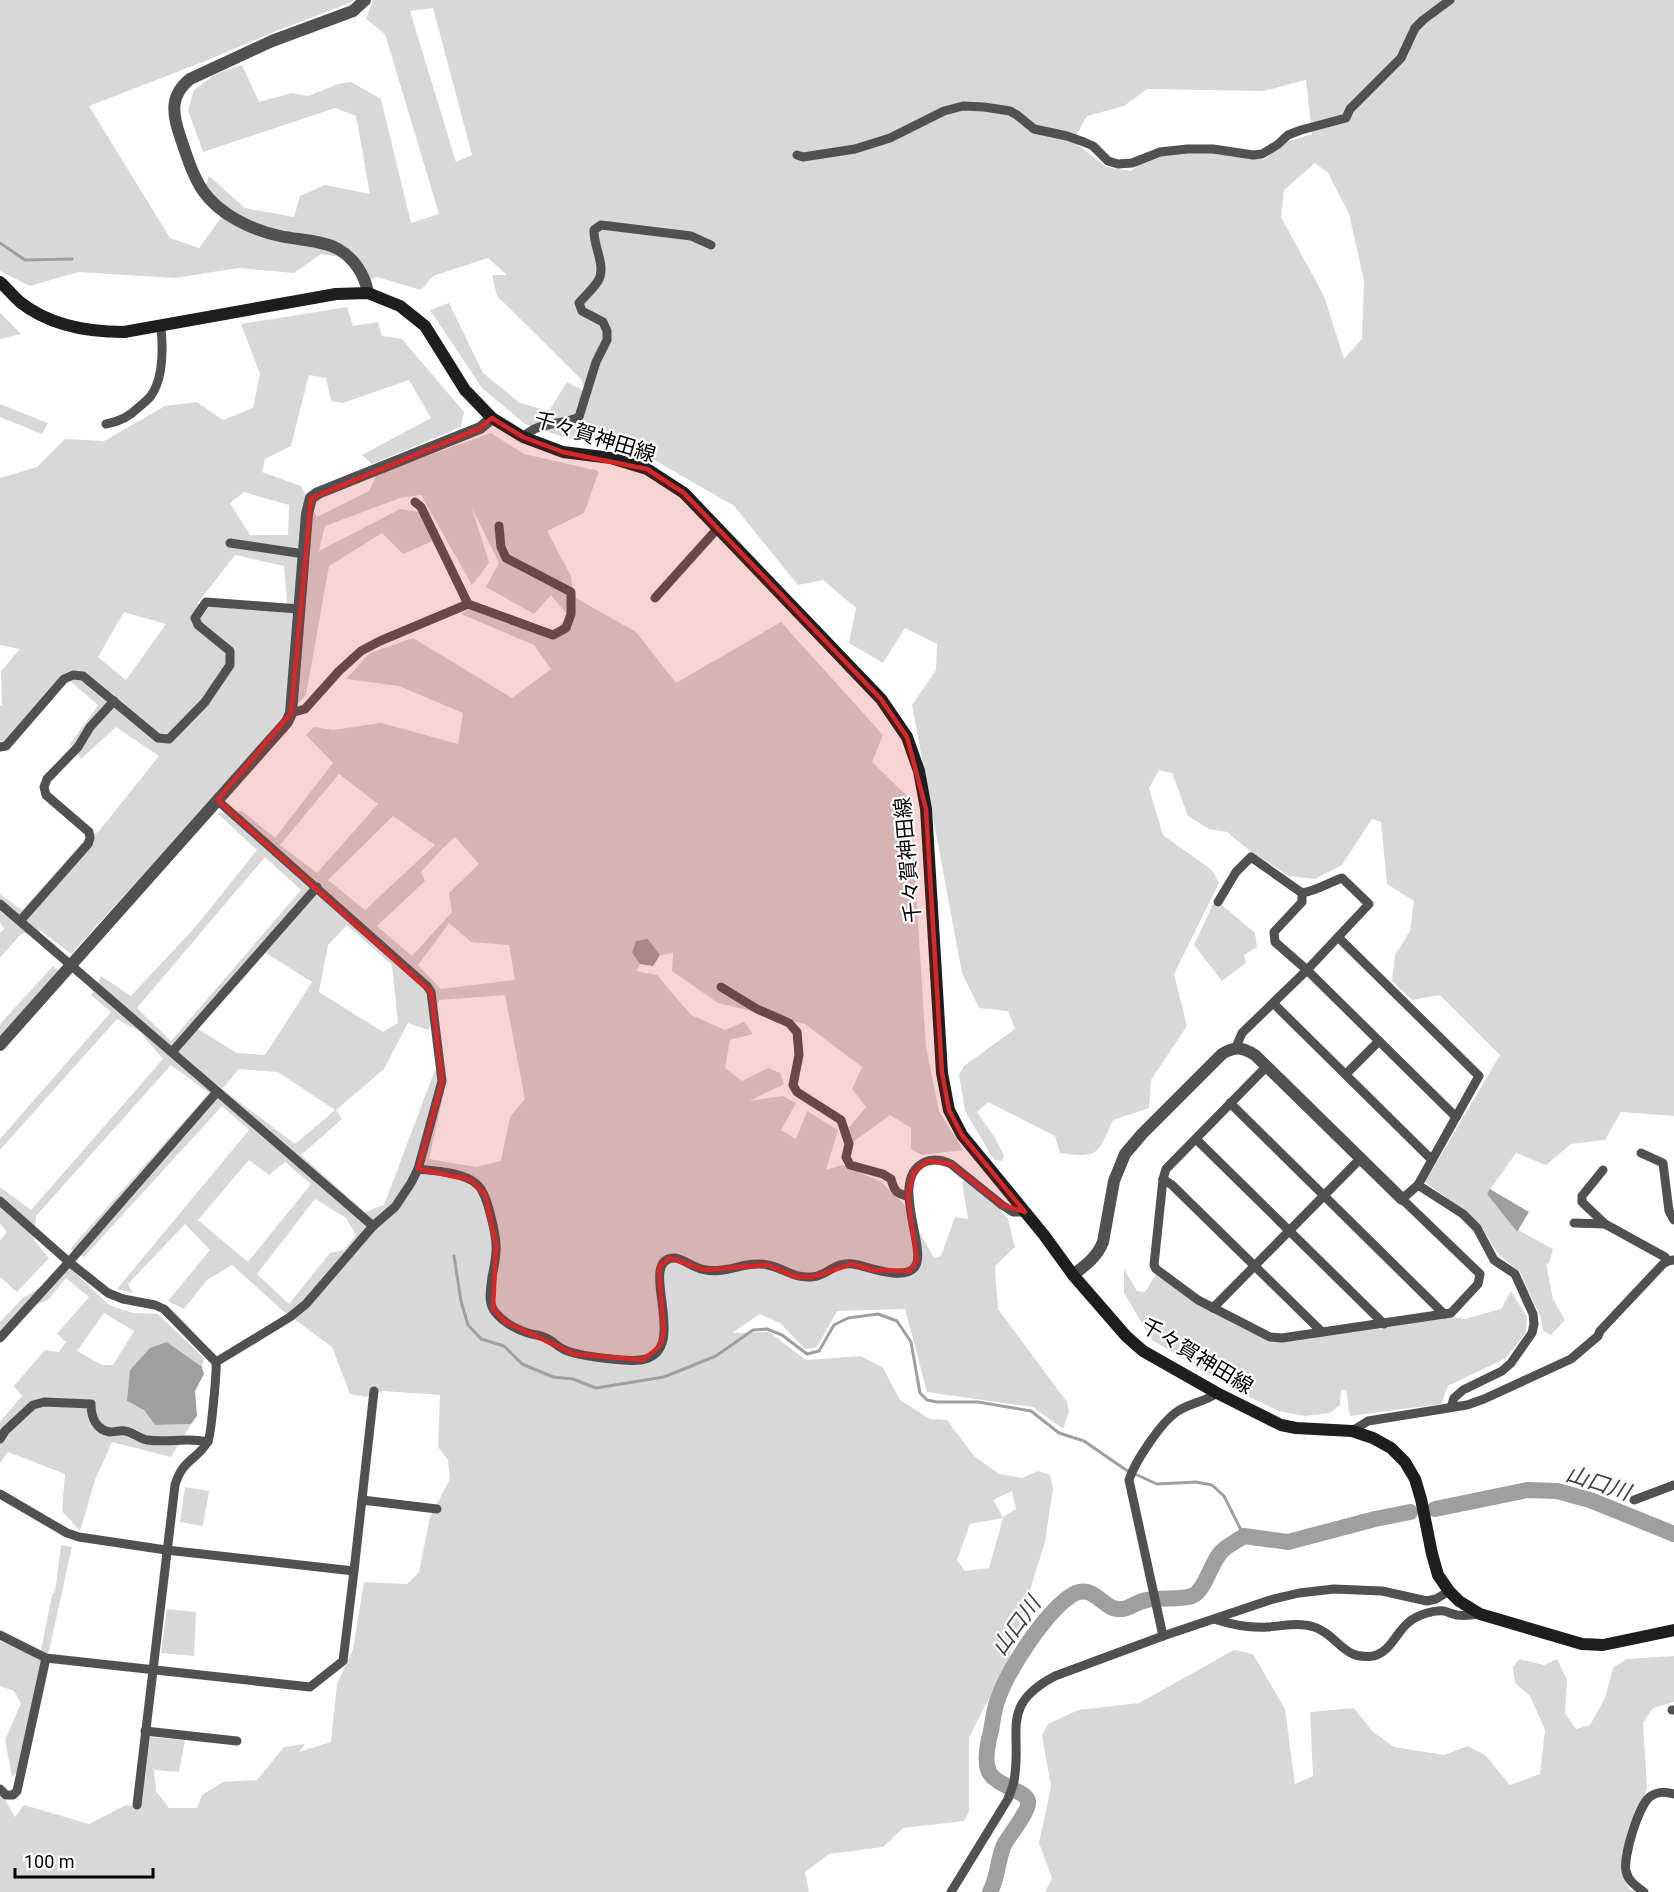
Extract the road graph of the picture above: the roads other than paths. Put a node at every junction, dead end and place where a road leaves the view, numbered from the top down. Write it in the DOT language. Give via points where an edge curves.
graph roads {
  1 [pos="365,0"];
  2 [pos="1450,0"];
  3 [pos="797,155"];
  4 [pos="711,245"];
  5 [pos="0,282"];
  6 [pos="368,293"];
  7 [pos="161,327"];
  8 [pos="492,418"];
  9 [pos="106,424"];
  10 [pos="523,437"];
  11 [pos="415,502"];
  12 [pos="499,526"];
  13 [pos="717,529"];
  14 [pos="230,543"];
  15 [pos="304,554"];
  16 [pos="655,598"];
  17 [pos="468,604"];
  18 [pos="299,609"];
  19 [pos="114,701"];
  20 [pos="291,713"];
  21 [pos="0,747"];
  22 [pos="217,800"];
  23 [pos="317,887"];
  24 [pos="1302,892"];
  25 [pos="1218,903"];
  26 [pos="0,904"];
  27 [pos="20,921"];
  28 [pos="1338,937"];
  29 [pos="71,965"];
  30 [pos="1306,970"];
  31 [pos="721,987"];
  32 [pos="1273,1003"];
  33 [pos="1378,1041"];
  34 [pos="0,1045"];
  35 [pos="1236,1047"];
  36 [pos="172,1053"];
  37 [pos="1267,1066"];
  38 [pos="1346,1074"];
  39 [pos="217,1092"];
  40 [pos="1230,1103"];
  41 [pos="1456,1117"];
  42 [pos="1196,1139"];
  43 [pos="1641,1153"];
  44 [pos="1361,1158"];
  45 [pos="1432,1160"];
  46 [pos="418,1168"];
  47 [pos="1603,1170"];
  48 [pos="1163,1179"];
  49 [pos="1418,1185"];
  50 [pos="908,1196"];
  51 [pos="1324,1196"];
  52 [pos="1402,1199"];
  53 [pos="0,1201"];
  54 [pos="1025,1212"];
  55 [pos="1674,1220"];
  56 [pos="1574,1222"];
  57 [pos="1605,1224"];
  58 [pos="373,1226"];
  59 [pos="1289,1231"];
  60 [pos="1671,1261"];
  61 [pos="69,1262"];
  62 [pos="1255,1266"];
  63 [pos="1073,1275"];
  64 [pos="1213,1308"];
  65 [pos="1444,1314"];
  66 [pos="1384,1324"];
  67 [pos="1322,1332"];
  68 [pos="0,1338"];
  69 [pos="216,1362"];
  70 [pos="374,1391"];
  71 [pos="1217,1393"];
  72 [pos="1451,1407"];
  73 [pos="1352,1431"];
  74 [pos="0,1439"];
  75 [pos="208,1442"];
  76 [pos="1674,1485"];
  77 [pos="0,1494"];
  78 [pos="362,1500"];
  79 [pos="1634,1500"];
  80 [pos="437,1509"];
  81 [pos="166,1550"];
  82 [pos="354,1571"];
  83 [pos="1449,1591"];
  84 [pos="1480,1614"];
  85 [pos="1214,1619"];
  86 [pos="1674,1630"];
  87 [pos="0,1635"];
  88 [pos="1163,1636"];
  89 [pos="46,1658"];
  90 [pos="154,1670"];
  91 [pos="145,1731"];
  92 [pos="237,1741"];
  93 [pos="0,1789"];
  94 [pos="1674,1794"];
  95 [pos="137,1805"];
  96 [pos="951,1892"];
  97 [pos="1644,1892"];
  1 -- 6 [label="street" via="353,11 272,41 190,79 180,86 174,109 177,128 203,192 226,213 254,229 338,249 354,263 366,281"];
  2 -- 3 [label="street" via="1415,28 1401,58 1350,109 1346,118 1288,135 1262,154 1187,148 1161,152 1132,164 1118,164 1084,142 1034,129 1010,111 963,106 855,149"];
  4 -- 10 [label="street" via="691,236 669,233 601,225 594,230 602,268 600,279 579,303 582,311 603,322 607,340 579,417 532,428"];
  5 -- 7 [label="main road, 千々賀神田線" via="21,303 71,327 99,332"];
  6 -- 7 [label="main road, 千々賀神田線" via="336,294"];
  6 -- 8 [label="main road, 千々賀神田線" via="400,306 425,326 465,390"];
  7 -- 9 [label="street" via="163,348 158,381 151,396 117,423"];
  8 -- 10 [label="main road, 千々賀神田線"];
  8 -- 15 [label="street" via="480,428 311,498"];
  10 -- 13 [label="main road, 千々賀神田線" via="563,452 611,458 647,469 684,493"];
  11 -- 17 [label="street" via="421,507"];
  12 -- 17 [label="street" via="506,558 571,592 572,614 566,628 553,635"];
  13 -- 16 [label="street"];
  13 -- 54 [label="main road, 千々賀神田線" via="881,699 907,736 926,809 942,1073 949,1110 963,1135"];
  14 -- 15 [label="street"];
  15 -- 18 [label="street"];
  17 -- 20 [label="street" via="361,651 305,709"];
  18 -- 19 [label="street" via="206,602 195,618 198,625 230,651 230,665 205,702 169,739 158,738"];
  18 -- 20 [label="street"];
  19 -- 21 [label="street" via="83,676 73,675 64,679 6,746"];
  19 -- 27 [label="street" via="47,779 44,788 46,795 88,832 88,844"];
  20 -- 22 [label="street"];
  22 -- 23 [label="street"];
  22 -- 29 [label="street"];
  23 -- 36 [label="street"];
  23 -- 46 [label="street" via="431,992 442,1081"];
  24 -- 25 [label="street" via="1251,857 1236,872"];
  24 -- 28 [label="street" via="1313,892 1342,878 1369,904"];
  24 -- 30 [label="street" via="1302,902 1274,932 1275,942"];
  26 -- 27 [label="street"];
  27 -- 29 [label="street"];
  28 -- 30 [label="street"];
  28 -- 41 [label="street" via="1479,1077"];
  29 -- 34 [label="street"];
  29 -- 36 [label="street"];
  30 -- 32 [label="street"];
  30 -- 33 [label="street"];
  31 -- 50 [label="street" via="789,1023 797,1032 799,1055 793,1085 797,1092 841,1120 849,1144 846,1157 850,1165 883,1174 891,1179 893,1190"];
  32 -- 35 [label="street" via="1242,1033"];
  32 -- 38 [label="street"];
  33 -- 38 [label="street"];
  33 -- 41 [label="street"];
  35 -- 37 [label="street" via="1255,1055"];
  35 -- 63 [label="street" via="1222,1054 1125,1154 1114,1181 1100,1250"];
  36 -- 39 [label="street"];
  37 -- 40 [label="street"];
  37 -- 44 [label="street"];
  38 -- 45 [label="street"];
  39 -- 58 [label="street"];
  39 -- 61 [label="street"];
  40 -- 42 [label="street"];
  40 -- 51 [label="street"];
  41 -- 45 [label="street"];
  42 -- 48 [label="street" via="1166,1169"];
  42 -- 59 [label="street"];
  43 -- 55 [label="street" via="1663,1163 1669,1211"];
  44 -- 51 [label="street"];
  44 -- 52 [label="street"];
  45 -- 49 [label="street"];
  46 -- 50 [label="street" via="471,1180 480,1186 496,1245 490,1298 493,1309 505,1322 574,1354 632,1360 643,1360 660,1346 665,1319 659,1267 664,1260 679,1258 690,1266 720,1271 749,1264 768,1265 795,1277 820,1275 839,1264 910,1271 917,1262 917,1248"];
  46 -- 58 [label="street" via="395,1207"];
  47 -- 57 [label="street" via="1582,1196 1582,1202"];
  48 -- 62 [label="street"];
  48 -- 64 [label="street" via="1154,1265"];
  49 -- 52 [label="street"];
  49 -- 72 [label="street" via="1463,1214 1477,1228 1494,1260 1515,1274 1533,1314 1532,1333 1511,1363 1463,1390"];
  50 -- 54 [label="street" via="914,1172 920,1165 942,1160 1013,1212"];
  51 -- 59 [label="street"];
  51 -- 65 [label="street"];
  52 -- 65 [label="street" via="1480,1274 1478,1284 1451,1313"];
  53 -- 61 [label="street"];
  54 -- 63 [label="main road, 千々賀神田線"];
  56 -- 57 [label="street"];
  57 -- 60 [label="street"];
  58 -- 69 [label="street" via="306,1304"];
  59 -- 62 [label="street"];
  59 -- 66 [label="street"];
  60 -- 72 [label="street" via="1655,1272 1598,1336 1571,1359 1484,1399"];
  61 -- 68 [label="street"];
  61 -- 69 [label="street" via="108,1293 164,1309"];
  62 -- 64 [label="street"];
  62 -- 67 [label="street"];
  63 -- 71 [label="main road, 千々賀神田線" via="1143,1351"];
  64 -- 67 [label="street" via="1270,1337"];
  65 -- 66 [label="street"];
  66 -- 67 [label="street"];
  69 -- 75 [label="street"];
  70 -- 78 [label="street"];
  71 -- 73 [label="main road, 千々賀神田線" via="1281,1425"];
  71 -- 88 [label="street" via="1169,1418 1133,1467 1129,1480"];
  72 -- 73 [label="street" via="1368,1421"];
  73 -- 83 [label="main road, 千々賀神田線" via="1392,1448 1405,1462 1421,1499 1438,1575"];
  74 -- 75 [label="street" via="33,1405 44,1402 91,1404 91,1416 108,1432 125,1431 162,1441"];
  75 -- 81 [label="street" via="178,1473"];
  76 -- 79 [label="street"];
  77 -- 81 [label="street" via="67,1533"];
  78 -- 80 [label="street"];
  78 -- 82 [label="street"];
  81 -- 82 [label="street"];
  81 -- 90 [label="street"];
  82 -- 90 [label="street" via="343,1661 310,1687"];
  83 -- 84 [label="main road, 千々賀神田線"];
  83 -- 85 [label="street" via="1427,1601 1382,1592 1334,1589 1299,1593"];
  84 -- 85 [label="street" via="1429,1613 1408,1622 1386,1650 1365,1657 1342,1649 1316,1627 1247,1627"];
  84 -- 86 [label="main road, 千々賀神田線" via="1582,1644 1603,1645"];
  85 -- 88 [label="street"];
  87 -- 89 [label="street"];
  88 -- 96 [label="street" via="1056,1677 1028,1694 1015,1721 1014,1782 1008,1799"];
  89 -- 90 [label="street"];
  89 -- 93 [label="street" via="17,1791 6,1795"];
  90 -- 91 [label="street"];
  91 -- 92 [label="street"];
  91 -- 95 [label="street"];
  94 -- 97 [label="street" via="1661,1792 1645,1801 1628,1846 1626,1873"];
}
